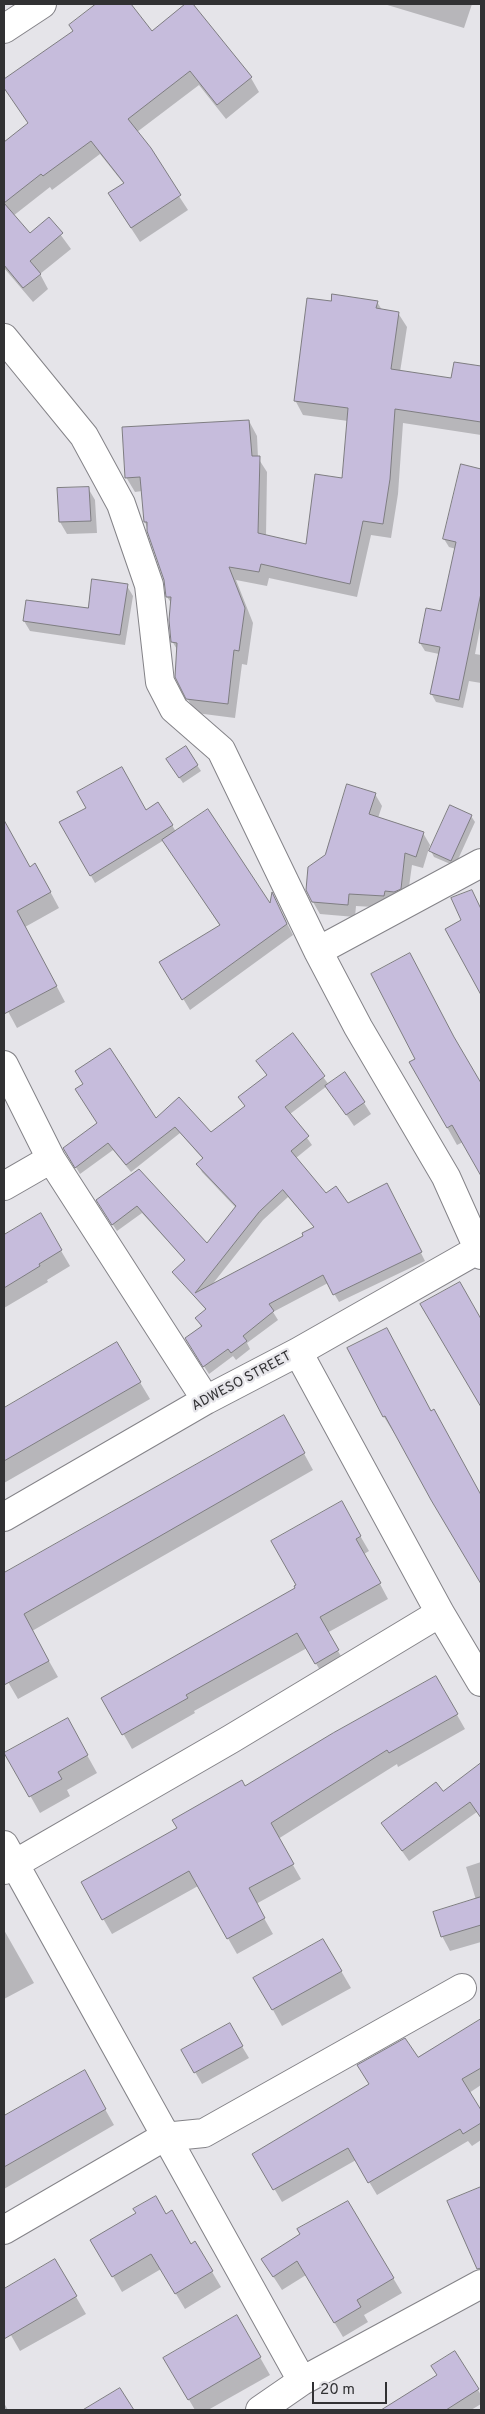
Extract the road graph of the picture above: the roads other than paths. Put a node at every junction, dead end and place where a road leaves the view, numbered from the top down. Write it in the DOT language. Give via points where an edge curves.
graph roads {
  1 [pos="42,4"];
  2 [pos="4,29"];
  3 [pos="9,356"];
  4 [pos="481,863"];
  5 [pos="318,951"];
  6 [pos="4,1065"];
  7 [pos="51,1159"];
  8 [pos="4,1186"];
  9 [pos="480,1251"];
  10 [pos="298,1352"];
  11 [pos="206,1400"];
  12 [pos="4,1517"];
  13 [pos="440,1613"];
  14 [pos="481,1682"];
  15 [pos="8,1860"];
  16 [pos="462,1988"];
  17 [pos="164,2137"];
  18 [pos="4,2230"];
  19 [pos="481,2284"];
  20 [pos="302,2381"];
  21 [pos="260,2410"];
  1 -- 2 [label="street"];
  3 -- 5 [label="street" via="84,436 121,504 149,585 160,682 174,709 220,750"];
  4 -- 5 [label="street"];
  5 -- 9 [label="street" via="446,1177"];
  6 -- 7 [label="street"];
  7 -- 8 [label="street"];
  7 -- 11 [label="street"];
  9 -- 10 [label="street, ADWESO STREET"];
  10 -- 11 [label="street, ADWESO STREET"];
  10 -- 13 [label="street"];
  11 -- 12 [label="street, ADWESO STREET"];
  13 -- 14 [label="street"];
  13 -- 15 [label="street" via="230,1739"];
  15 -- 17 [label="street"];
  16 -- 17 [label="street" via="204,2133"];
  17 -- 18 [label="street"];
  17 -- 20 [label="street"];
  19 -- 20 [label="street"];
  20 -- 21 [label="street"];
}
